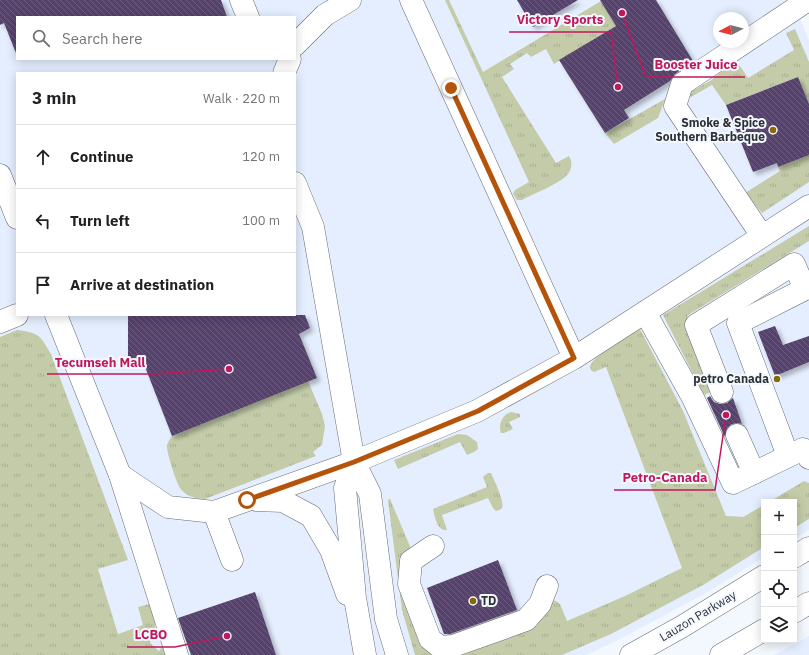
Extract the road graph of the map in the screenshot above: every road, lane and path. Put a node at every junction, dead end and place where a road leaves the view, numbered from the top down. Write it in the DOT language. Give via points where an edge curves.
graph roads {
  1 [pos="241,0"];
  2 [pos="350,0"];
  3 [pos="411,0"];
  4 [pos="808,0"];
  5 [pos="248,16"];
  6 [pos="296,44"];
  7 [pos="290,60"];
  8 [pos="284,72"];
  9 [pos="0,175"];
  10 [pos="296,185"];
  11 [pos="809,206"];
  12 [pos="16,215"];
  13 [pos="762,236"];
  14 [pos="807,288"];
  15 [pos="644,312"];
  16 [pos="16,315"];
  17 [pos="56,316"];
  18 [pos="0,322"];
  19 [pos="574,358"];
  20 [pos="722,392"];
  21 [pos="737,435"];
  22 [pos="802,452"];
  23 [pos="354,462"];
  24 [pos="754,473"];
  25 [pos="120,475"];
  26 [pos="247,500"];
  27 [pos="214,512"];
  28 [pos="433,546"];
  29 [pos="809,548"];
  30 [pos="797,555"];
  31 [pos="232,560"];
  32 [pos="761,578"];
  33 [pos="547,586"];
  34 [pos="809,604"];
  35 [pos="797,610"];
  36 [pos="361,632"];
  37 [pos="761,632"];
  38 [pos="177,655"];
  39 [pos="365,655"];
  40 [pos="397,655"];
  41 [pos="631,655"];
  42 [pos="721,655"];
  1 -- 5 [label="main road"];
  2 -- 6 [label="main road" via="325,15"];
  3 -- 19 [label="main road"];
  4 -- 13 [label="main road" via="682,84 675,106"];
  7 -- 8 [label="main road"];
  9 -- 12 [label="main road"];
  10 -- 23 [label="main road" via="313,227"];
  11 -- 13 [label="main road"];
  13 -- 15 [label="main road"];
  14 -- 20 [label="main road" via="794,264 696,325"];
  14 -- 22 [label="main road" via="738,323"];
  15 -- 19 [label="main road"];
  15 -- 24 [label="main road" via="693,398 733,483"];
  16 -- 18 [label="main road"];
  17 -- 25 [label="main road"];
  19 -- 23 [label="main road" via="478,411"];
  21 -- 24 [label="main road"];
  22 -- 24 [label="main road"];
  23 -- 26 [label="main road"];
  23 -- 36 [label="main road" via="345,488"];
  23 -- 40 [label="main road" via="370,494 386,619"];
  25 -- 27 [label="main road" via="168,506"];
  25 -- 38 [label="main road"];
  26 -- 27 [label="main road"];
  26 -- 36 [label="main road" via="283,501 311,516 331,550"];
  27 -- 31 [label="main road"];
  28 -- 33 [label="main road" via="411,561 409,584 430,639 440,647 453,646 526,620 540,604"];
  29 -- 30 [label="main road"];
  32 -- 41 [label="main road, Lauzon Parkway"];
  34 -- 35 [label="main road"];
  36 -- 39 [label="main road"];
  37 -- 42 [label="main road"];
}
